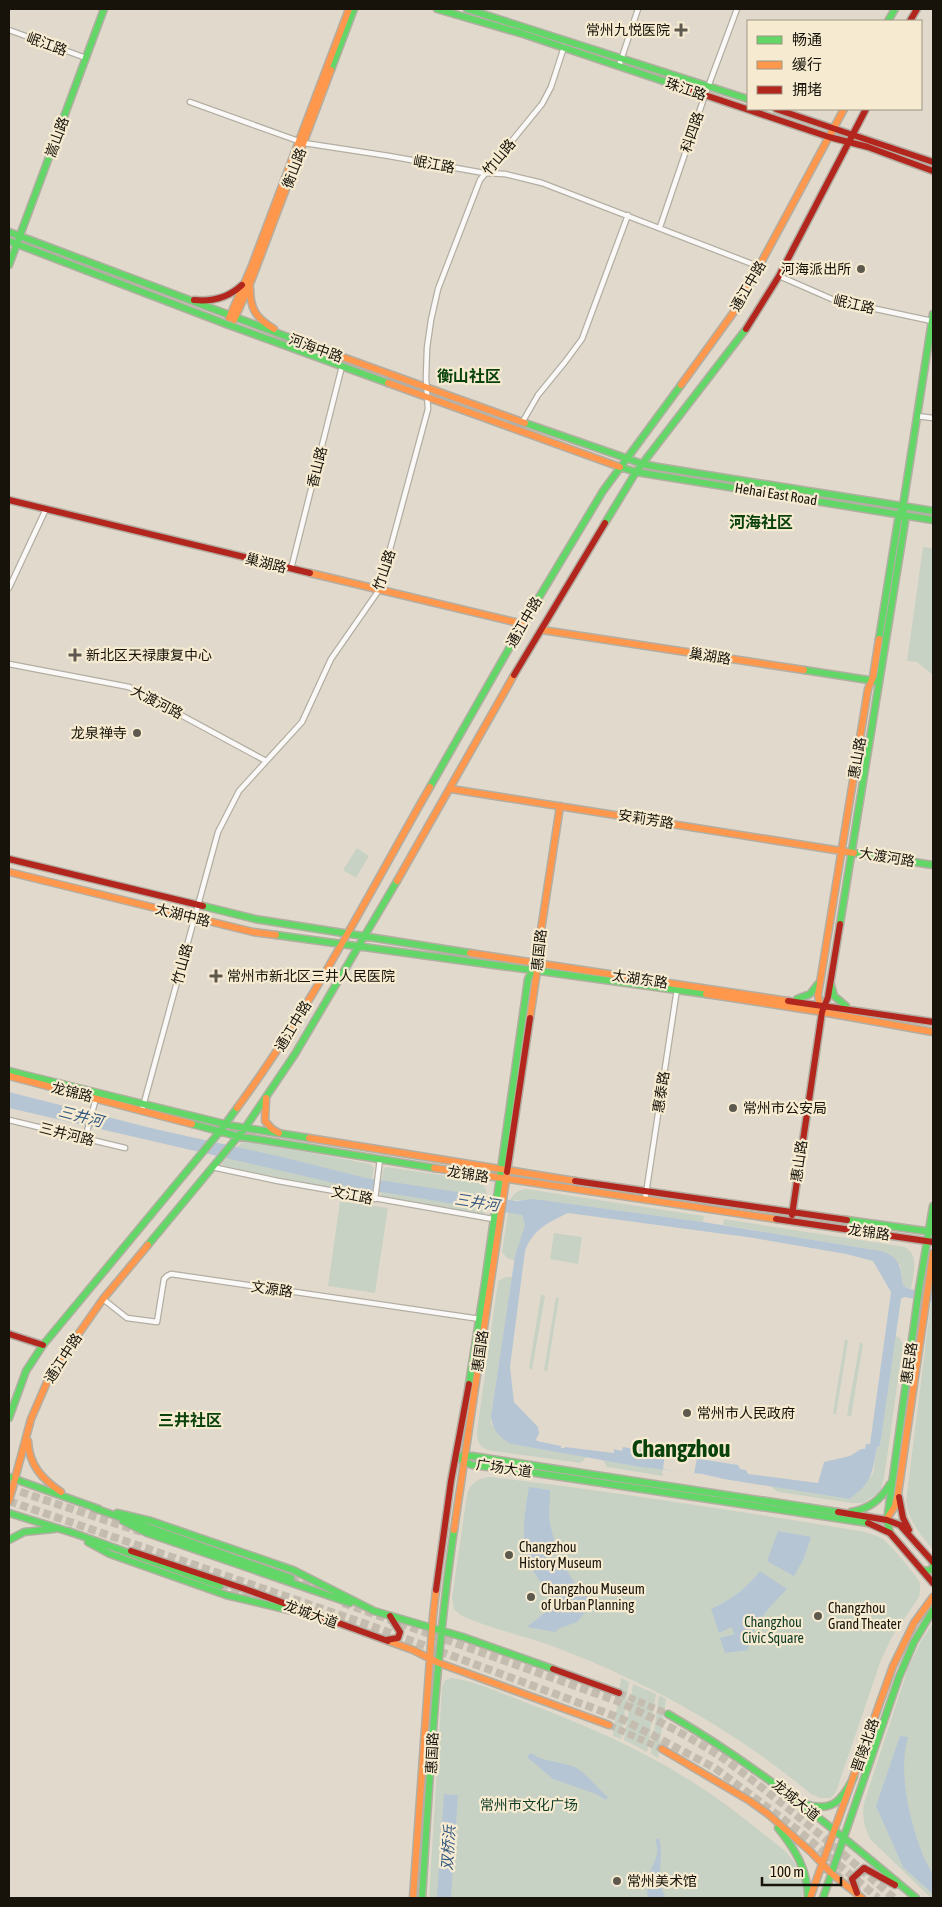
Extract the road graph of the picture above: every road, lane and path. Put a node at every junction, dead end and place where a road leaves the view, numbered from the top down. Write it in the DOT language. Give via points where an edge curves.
graph roads {
  1 [pos="104,9"];
  2 [pos="349,9"];
  3 [pos="354,9"];
  4 [pos="437,9"];
  5 [pos="467,9"];
  6 [pos="638,9"];
  7 [pos="737,9"];
  8 [pos="895,9"];
  9 [pos="917,9"];
  10 [pos="889,20"];
  11 [pos="911,20"];
  12 [pos="9,30"];
  13 [pos="566,40"];
  14 [pos="564,48"];
  15 [pos="86,58"];
  16 [pos="622,58"];
  17 [pos="619,66"];
  18 [pos="709,86"];
  19 [pos="705,95"];
  20 [pos="747,99"];
  21 [pos="190,102"];
  22 [pos="747,109"];
  23 [pos="749,110"];
  24 [pos="779,110"];
  25 [pos="843,110"];
  26 [pos="865,110"];
  27 [pos="834,128"];
  28 [pos="853,134"];
  29 [pos="829,137"];
  30 [pos="301,142"];
  31 [pos="848,142"];
  32 [pos="933,162"];
  33 [pos="933,172"];
  34 [pos="484,173"];
  35 [pos="628,215"];
  36 [pos="660,227"];
  37 [pos="9,232"];
  38 [pos="20,236"];
  39 [pos="9,241"];
  40 [pos="17,244"];
  41 [pos="9,265"];
  42 [pos="760,267"];
  43 [pos="779,276"];
  44 [pos="247,283"];
  45 [pos="186,299"];
  46 [pos="232,317"];
  47 [pos="932,317"];
  48 [pos="229,325"];
  49 [pos="932,333"];
  50 [pos="286,336"];
  51 [pos="342,366"];
  52 [pos="427,389"];
  53 [pos="428,396"];
  54 [pos="917,416"];
  55 [pos="933,418"];
  56 [pos="522,421"];
  57 [pos="626,458"];
  58 [pos="642,464"];
  59 [pos="620,467"];
  60 [pos="636,472"];
  61 [pos="9,500"];
  62 [pos="903,506"];
  63 [pos="46,509"];
  64 [pos="933,511"];
  65 [pos="902,514"];
  66 [pos="933,520"];
  67 [pos="291,569"];
  68 [pos="9,588"];
  69 [pos="379,590"];
  70 [pos="523,624"];
  71 [pos="542,630"];
  72 [pos="9,664"];
  73 [pos="875,681"];
  74 [pos="266,761"];
  75 [pos="451,788"];
  76 [pos="560,806"];
  77 [pos="841,850"];
  78 [pos="850,851"];
  79 [pos="9,859"];
  80 [pos="933,865"];
  81 [pos="9,872"];
  82 [pos="198,906"];
  83 [pos="194,918"];
  84 [pos="347,933"];
  85 [pos="365,938"];
  86 [pos="339,945"];
  87 [pos="360,946"];
  88 [pos="535,968"];
  89 [pos="820,981"];
  90 [pos="830,982"];
  91 [pos="678,987"];
  92 [pos="790,1000"];
  93 [pos="822,1004"];
  94 [pos="852,1009"];
  95 [pos="822,1012"];
  96 [pos="933,1022"];
  97 [pos="933,1032"];
  98 [pos="9,1071"];
  99 [pos="9,1076"];
  100 [pos="266,1097"];
  101 [pos="96,1098"];
  102 [pos="143,1107"];
  103 [pos="9,1120"];
  104 [pos="225,1124"];
  105 [pos="245,1128"];
  106 [pos="221,1130"];
  107 [pos="279,1133"];
  108 [pos="238,1136"];
  109 [pos="85,1139"];
  110 [pos="125,1148"];
  111 [pos="380,1159"];
  112 [pos="212,1167"];
  113 [pos="500,1170"];
  114 [pos="508,1171"];
  115 [pos="499,1179"];
  116 [pos="506,1180"];
  117 [pos="646,1192"];
  118 [pos="375,1199"];
  119 [pos="645,1200"];
  120 [pos="933,1206"];
  121 [pos="792,1213"];
  122 [pos="493,1216"];
  123 [pos="791,1221"];
  124 [pos="931,1232"];
  125 [pos="930,1241"];
  126 [pos="933,1253"];
  127 [pos="103,1299"];
  128 [pos="482,1319"];
  129 [pos="9,1334"];
  130 [pos="43,1346"];
  131 [pos="15,1400"];
  132 [pos="9,1412"];
  133 [pos="9,1418"];
  134 [pos="28,1429"];
  135 [pos="456,1457"];
  136 [pos="464,1459"];
  137 [pos="893,1476"];
  138 [pos="9,1477"];
  139 [pos="16,1480"];
  140 [pos="898,1494"];
  141 [pos="70,1497"];
  142 [pos="9,1501"];
  143 [pos="94,1508"];
  144 [pos="843,1512"];
  145 [pos="9,1513"];
  146 [pos="887,1520"];
  147 [pos="868,1523"];
  148 [pos="59,1529"];
  149 [pos="68,1531"];
  150 [pos="890,1533"];
  151 [pos="9,1540"];
  152 [pos="914,1540"];
  153 [pos="933,1561"];
  154 [pos="922,1570"];
  155 [pos="291,1578"];
  156 [pos="933,1583"];
  157 [pos="220,1586"];
  158 [pos="933,1598"];
  159 [pos="933,1610"];
  160 [pos="374,1611"];
  161 [pos="389,1616"];
  162 [pos="328,1619"];
  163 [pos="432,1629"];
  164 [pos="442,1631"];
  165 [pos="386,1640"];
  166 [pos="430,1659"];
  167 [pos="438,1663"];
  168 [pos="619,1693"];
  169 [pos="668,1714"];
  170 [pos="610,1725"];
  171 [pos="662,1749"];
  172 [pos="854,1777"];
  173 [pos="795,1800"];
  174 [pos="768,1814"];
  175 [pos="835,1830"];
  176 [pos="844,1837"];
  177 [pos="822,1863"];
  178 [pos="832,1874"];
  179 [pos="913,1896"];
  180 [pos="861,1897"];
  181 [pos="413,1898"];
  182 [pos="422,1898"];
  183 [pos="809,1898"];
  184 [pos="823,1898"];
  1 -- 15 [label="main road, 嵩山路"];
  2 -- 30 [label="main road, 衡山路"];
  3 -- 30 [label="main road, 衡山路"];
  4 -- 14 [label="main road, 珠江路"];
  5 -- 13 [label="main road, 珠江路"];
  6 -- 16 [label="street"];
  7 -- 18 [label="street, 科四路"];
  8 -- 10 [label="main road"];
  9 -- 11 [label="main road"];
  12 -- 15 [label="street, 岷江路"];
  13 -- 14 [label="street, 竹山路"];
  13 -- 16 [label="main road, 珠江路"];
  14 -- 17 [label="main road, 珠江路"];
  14 -- 34 [label="street, 竹山路" via="542,104"];
  15 -- 38 [label="main road, 嵩山路"];
  16 -- 17 [label="street"];
  16 -- 18 [label="main road, 珠江路"];
  17 -- 19 [label="main road, 珠江路"];
  18 -- 19 [label="street, 科四路"];
  18 -- 20 [label="main road, 珠江路"];
  19 -- 22 [label="main road, 珠江路"];
  19 -- 36 [label="street, 科四路"];
  21 -- 30 [label="street, 岷江路"];
  23 -- 29 [label="main road, 珠江路"];
  24 -- 27 [label="main road"];
  25 -- 27 [label="main road, 通江中路"];
  26 -- 28 [label="main road, 通江中路"];
  27 -- 28 [label="main road"];
  27 -- 29 [label="main road, 通江中路"];
  28 -- 31 [label="main road, 通江中路"];
  28 -- 32 [label="main road"];
  29 -- 31 [label="main road, 珠江路"];
  29 -- 42 [label="main road, 通江中路"];
  30 -- 34 [label="street, 岷江路"];
  30 -- 44 [label="main road, 衡山路"];
  31 -- 33 [label="main road, 珠江路"];
  31 -- 43 [label="main road, 通江中路"];
  34 -- 35 [label="street, 岷江路" via="505,174 542,183"];
  34 -- 52 [label="street, 竹山路" via="438,289 431,320"];
  35 -- 36 [label="street, 岷江路"];
  35 -- 56 [label="street" via="582,339"];
  36 -- 42 [label="street, 岷江路"];
  37 -- 38 [label="main road, 河海中路"];
  38 -- 40 [label="main road, 嵩山路"];
  38 -- 45 [label="main road, 河海中路"];
  39 -- 40 [label="main road, 河海中路"];
  40 -- 41 [label="main road, 嵩山路"];
  40 -- 48 [label="main road, 河海中路"];
  42 -- 57 [label="main road, 通江中路" via="736,308"];
  43 -- 47 [label="street, 岷江路" via="834,300"];
  43 -- 58 [label="main road, 通江中路" via="750,324"];
  44 -- 45 [label="main road" via="223,299"];
  44 -- 46 [label="main road, 衡山路"];
  44 -- 50 [label="main road" via="253,312 259,320"];
  45 -- 46 [label="main road, 河海中路"];
  46 -- 48 [label="main road, 衡山路"];
  46 -- 50 [label="main road, 河海中路"];
  47 -- 49 [label="main road, 惠山路"];
  48 -- 51 [label="main road, 河海中路"];
  49 -- 54 [label="main road, 惠山路"];
  50 -- 52 [label="main road, 河海中路"];
  51 -- 53 [label="main road, 河海中路"];
  51 -- 67 [label="street, 香山路"];
  52 -- 53 [label="street, 竹山路"];
  52 -- 56 [label="main road, 河海中路"];
  53 -- 59 [label="main road, 河海中路"];
  53 -- 69 [label="street, 竹山路" via="428,409"];
  54 -- 55 [label="street"];
  54 -- 62 [label="main road, 惠山路"];
  56 -- 57 [label="main road, 河海中路"];
  57 -- 58 [label="main road, Hehai East Road"];
  57 -- 59 [label="main road, 通江中路"];
  58 -- 60 [label="main road, 通江中路"];
  58 -- 62 [label="main road, Hehai East Road"];
  59 -- 60 [label="main road, Hehai East Road"];
  59 -- 70 [label="main road, 通江中路"];
  60 -- 65 [label="main road, Hehai East Road"];
  60 -- 71 [label="main road, 通江中路"];
  61 -- 63 [label="main road, 巢湖路"];
  62 -- 64 [label="main road, Hehai East Road"];
  62 -- 65 [label="main road, 惠山路"];
  63 -- 67 [label="main road, 巢湖路"];
  63 -- 68 [label="street"];
  65 -- 66 [label="main road, Hehai East Road"];
  65 -- 73 [label="main road, 惠山路"];
  67 -- 69 [label="main road, 巢湖路"];
  69 -- 70 [label="main road, 巢湖路"];
  69 -- 74 [label="street, 竹山路" via="331,659 302,722"];
  70 -- 84 [label="main road, 通江中路"];
  71 -- 73 [label="main road, 巢湖路"];
  71 -- 75 [label="main road, 通江中路"];
  72 -- 74 [label="street, 大渡河路" via="129,687"];
  73 -- 77 [label="main road, 惠山路" via="868,689"];
  73 -- 78 [label="main road, 惠山路"];
  74 -- 82 [label="street, 竹山路" via="239,791 218,832"];
  75 -- 76 [label="main road, 安莉芳路"];
  75 -- 85 [label="main road, 通江中路"];
  76 -- 77 [label="main road, 安莉芳路"];
  76 -- 88 [label="main road, 惠国路"];
  77 -- 78 [label="main road, 大渡河路"];
  77 -- 89 [label="main road, 惠山路"];
  78 -- 80 [label="main road, 大渡河路"];
  78 -- 90 [label="main road, 惠山路"];
  79 -- 82 [label="main road, 太湖中路"];
  81 -- 83 [label="main road, 太湖中路"];
  82 -- 83 [label="street, 竹山路"];
  82 -- 84 [label="main road, 太湖中路" via="255,920"];
  83 -- 86 [label="main road, 太湖中路" via="253,932"];
  83 -- 102 [label="street, 竹山路"];
  84 -- 85 [label="main road, 太湖东路"];
  84 -- 86 [label="main road, 通江中路"];
  85 -- 87 [label="main road, 通江中路"];
  85 -- 88 [label="main road, 太湖东路"];
  86 -- 87 [label="main road, 太湖中路"];
  86 -- 104 [label="main road, 通江中路" via="270,1063"];
  87 -- 88 [label="main road, 太湖东路"];
  87 -- 100 [label="main road, 通江中路"];
  88 -- 91 [label="main road, 太湖东路"];
  88 -- 113 [label="main road" via="528,979"];
  88 -- 114 [label="main road, 惠国路"];
  89 -- 92 [label="main road" via="813,992"];
  89 -- 93 [label="main road, 惠山路" via="818,995"];
  90 -- 93 [label="main road, 惠山路"];
  90 -- 94 [label="main road" via="834,996"];
  91 -- 92 [label="main road, 太湖东路"];
  91 -- 95 [label="main road, 太湖东路"];
  91 -- 117 [label="street, 惠泰路"];
  92 -- 93 [label="main road, 太湖东路"];
  93 -- 94 [label="main road, 太湖东路"];
  93 -- 95 [label="main road, 惠山路"];
  94 -- 96 [label="main road, 太湖东路"];
  95 -- 97 [label="main road, 太湖东路"];
  95 -- 121 [label="main road, 惠山路"];
  98 -- 102 [label="main road, 龙锦路"];
  99 -- 101 [label="main road, 龙锦路"];
  100 -- 105 [label="main road, 通江中路"];
  100 -- 107 [label="main road" via="265,1120 272,1130"];
  101 -- 102 [label="main road, 龙锦路"];
  101 -- 109 [label="street"];
  102 -- 104 [label="main road, 龙锦路"];
  102 -- 106 [label="main road, 龙锦路"];
  103 -- 109 [label="street, 三井河路"];
  104 -- 105 [label="main road, 龙锦路"];
  104 -- 106 [label="main road, 通江中路"];
  105 -- 107 [label="main road, 龙锦路"];
  105 -- 108 [label="main road"];
  106 -- 108 [label="main road, 龙锦路"];
  106 -- 130 [label="main road, 通江中路"];
  107 -- 113 [label="main road, 龙锦路"];
  108 -- 111 [label="main road, 龙锦路"];
  108 -- 112 [label="main road, 通江中路"];
  109 -- 110 [label="street, 三井河路"];
  111 -- 115 [label="main road, 龙锦路"];
  111 -- 118 [label="street"];
  112 -- 118 [label="street, 文江路"];
  112 -- 127 [label="main road, 通江中路"];
  113 -- 114 [label="main road, 龙锦路"];
  113 -- 115 [label="main road"];
  114 -- 116 [label="main road, 惠国路"];
  114 -- 117 [label="main road, 龙锦路"];
  115 -- 116 [label="main road, 龙锦路"];
  115 -- 122 [label="main road"];
  116 -- 119 [label="main road, 龙锦路"];
  116 -- 128 [label="main road, 惠国路"];
  117 -- 119 [label="street, 惠泰路"];
  117 -- 121 [label="main road, 龙锦路"];
  118 -- 122 [label="street, 文江路"];
  119 -- 123 [label="main road, 龙锦路"];
  120 -- 124 [label="main road, 惠民路"];
  121 -- 123 [label="main road, 惠山路"];
  121 -- 124 [label="main road, 龙锦路"];
  122 -- 128 [label="main road"];
  123 -- 125 [label="main road, 龙锦路"];
  124 -- 125 [label="main road, 惠民路"];
  125 -- 137 [label="main road, 惠民路"];
  126 -- 140 [label="main road, 惠民路"];
  127 -- 128 [label="street, 文源路" via="127,1318 158,1322 164,1279 171,1274"];
  127 -- 134 [label="main road, 通江中路" via="51,1373"];
  128 -- 135 [label="main road"];
  128 -- 136 [label="main road, 惠国路"];
  129 -- 130 [label="main road"];
  130 -- 131 [label="main road, 通江中路" via="26,1371"];
  131 -- 132 [label="main road"];
  131 -- 133 [label="main road, 通江中路"];
  134 -- 139 [label="main road, 通江中路"];
  134 -- 141 [label="main road" via="29,1454 37,1472"];
  135 -- 136 [label="main road, 广场大道"];
  135 -- 163 [label="main road"];
  136 -- 144 [label="main road, 广场大道" via="539,1465"];
  136 -- 147 [label="main road, 广场大道" via="472,1465"];
  136 -- 164 [label="main road, 惠国路"];
  137 -- 144 [label="main road" via="886,1493 878,1501 867,1508"];
  137 -- 146 [label="main road, 惠民路"];
  138 -- 139 [label="main road"];
  139 -- 141 [label="main road"];
  139 -- 142 [label="main road, 通江中路"];
  140 -- 146 [label="main road, 惠民路"];
  140 -- 152 [label="main road" via="903,1518"];
  141 -- 143 [label="main road"];
  143 -- 155 [label="main road"];
  143 -- 160 [label="main road, 龙城大道" via="147,1533"];
  143 -- 160 [label="main road" via="151,1521 293,1570"];
  144 -- 146 [label="main road, 广场大道"];
  145 -- 148 [label="main road, 龙城大道"];
  146 -- 147 [label="main road"];
  146 -- 150 [label="main road, 惠民路"];
  146 -- 152 [label="main road, 广场大道" via="900,1525"];
  147 -- 150 [label="main road, 广场大道"];
  148 -- 149 [label="main road, 龙城大道"];
  148 -- 151 [label="main road" via="24,1532"];
  149 -- 157 [label="main road"];
  149 -- 162 [label="main road, 龙城大道"];
  149 -- 162 [label="main road" via="110,1554 226,1595"];
  150 -- 154 [label="main road, 广场大道"];
  152 -- 153 [label="main road, 广场大道"];
  153 -- 154 [label="main road" via="933,1568"];
  154 -- 156 [label="main road, 广场大道"];
  158 -- 172 [label="main road, 晋陵北路" via="906,1637"];
  159 -- 176 [label="main road, 晋陵北路" via="899,1677"];
  160 -- 161 [label="main road"];
  161 -- 163 [label="main road"];
  161 -- 165 [label="main road" via="400,1632 398,1638"];
  162 -- 165 [label="main road, 龙城大道"];
  163 -- 164 [label="main road"];
  163 -- 166 [label="main road"];
  164 -- 167 [label="main road, 惠国路"];
  164 -- 168 [label="main road"];
  165 -- 166 [label="main road, 龙城大道"];
  166 -- 167 [label="main road, 龙城大道"];
  166 -- 181 [label="main road"];
  167 -- 170 [label="main road, 龙城大道"];
  167 -- 182 [label="main road, 惠国路"];
  169 -- 173 [label="main road, 龙城大道" via="753,1766"];
  171 -- 174 [label="main road, 龙城大道"];
  172 -- 173 [label="main road" via="843,1798 833,1805 810,1806"];
  172 -- 175 [label="main road, 晋陵北路"];
  173 -- 175 [label="main road, 龙城大道"];
  174 -- 177 [label="main road, 龙城大道"];
  174 -- 183 [label="main road" via="799,1857 805,1871"];
  175 -- 176 [label="main road, 龙城大道"];
  175 -- 177 [label="main road, 晋陵北路"];
  176 -- 178 [label="main road, 晋陵北路"];
  176 -- 179 [label="main road, 龙城大道"];
  177 -- 178 [label="main road, 龙城大道"];
  177 -- 183 [label="main road, 晋陵北路"];
  178 -- 180 [label="main road, 龙城大道"];
  178 -- 184 [label="main road, 晋陵北路"];
  179 -- 180 [label="main road" via="864,1868 852,1879 855,1891"];
}
